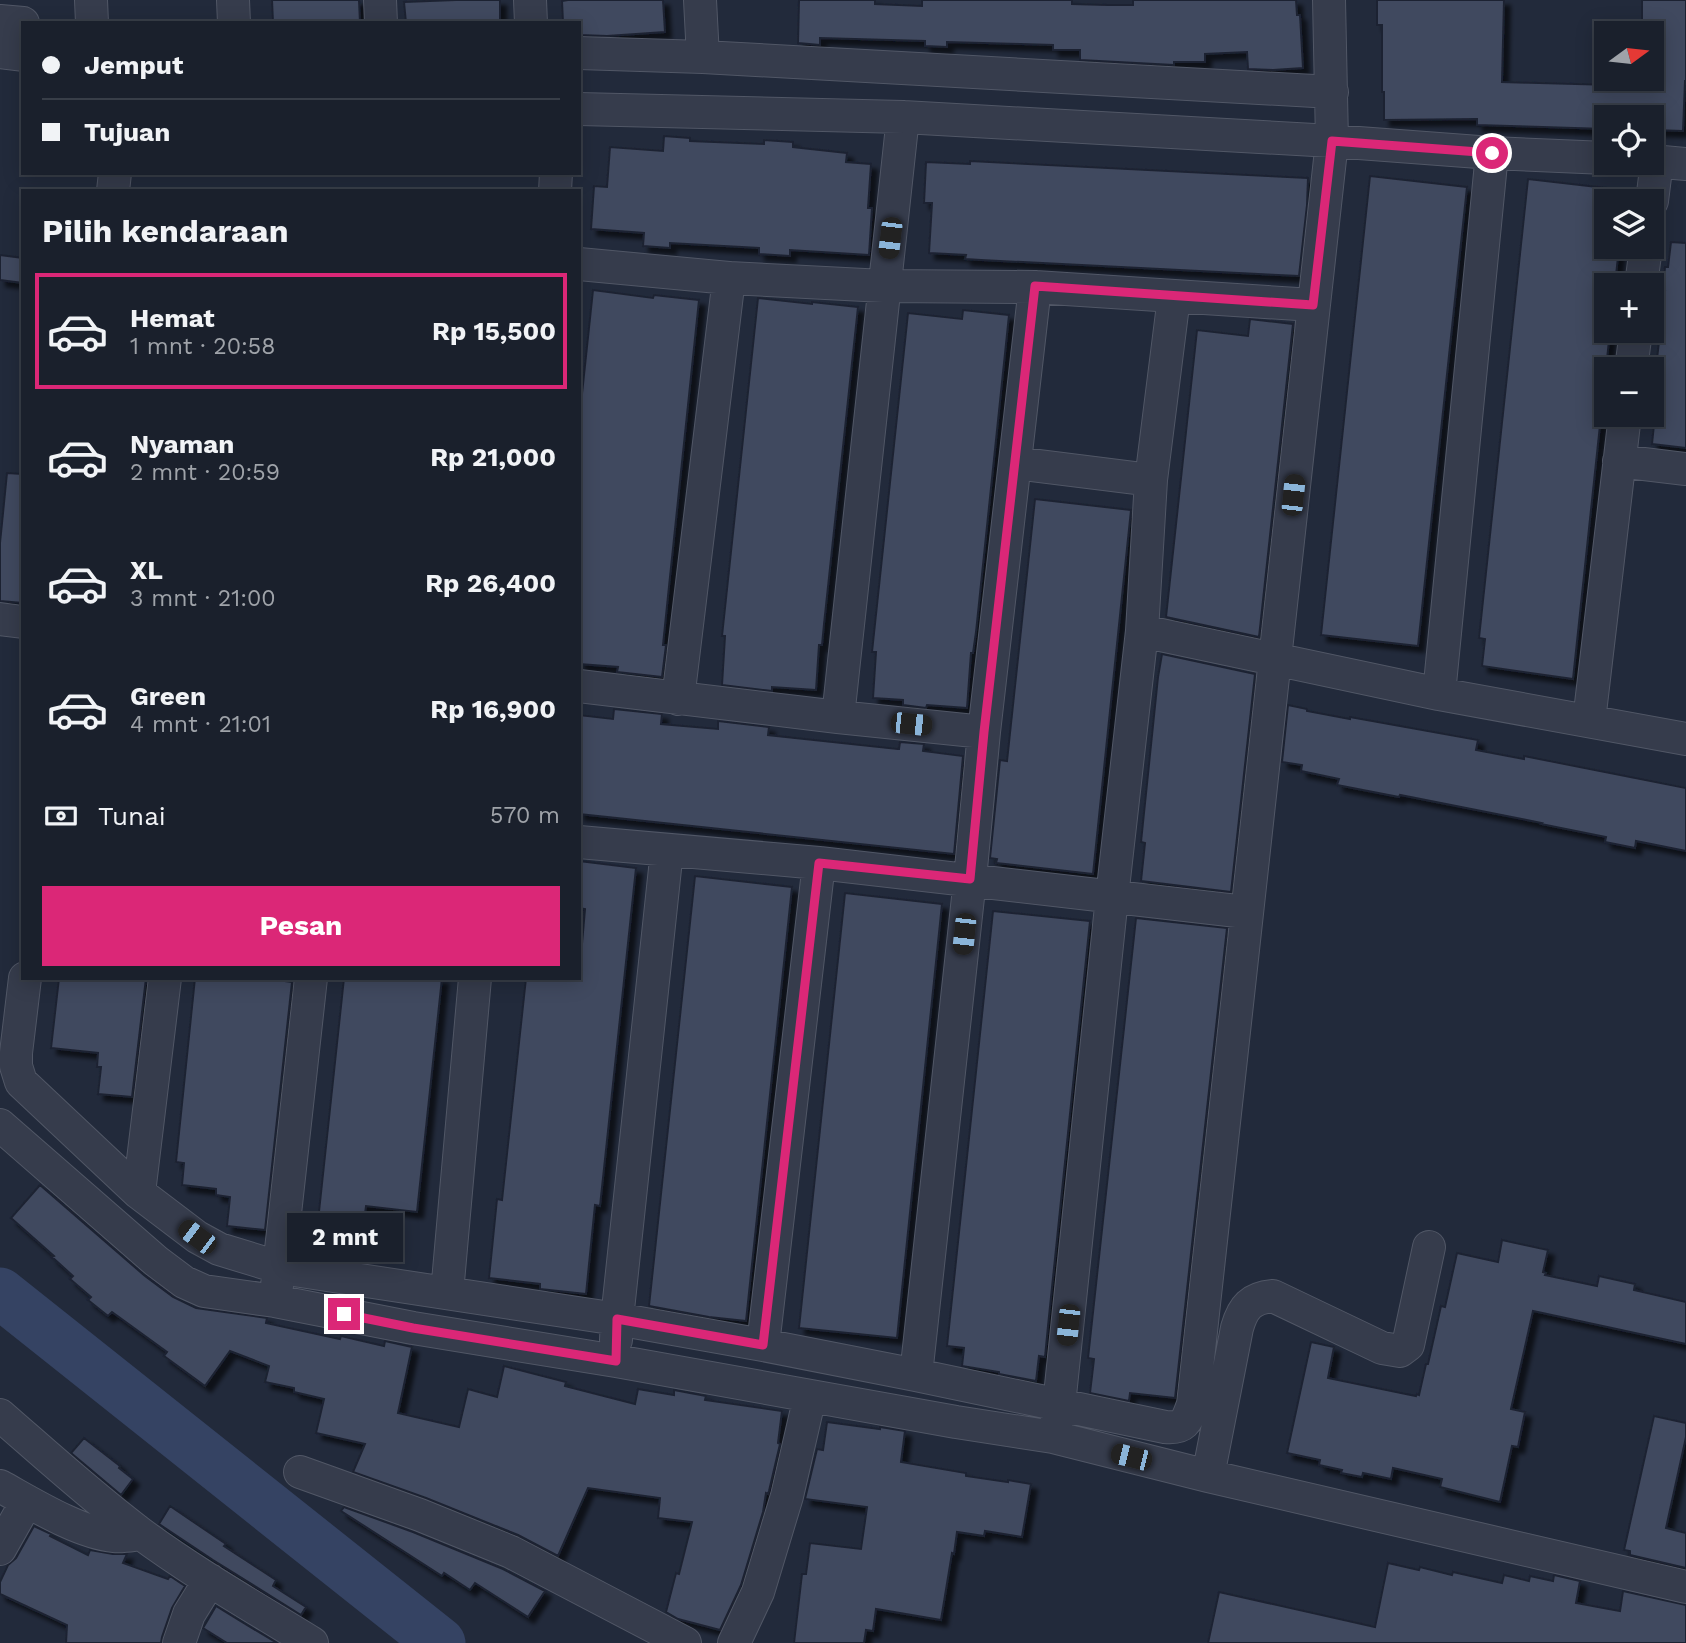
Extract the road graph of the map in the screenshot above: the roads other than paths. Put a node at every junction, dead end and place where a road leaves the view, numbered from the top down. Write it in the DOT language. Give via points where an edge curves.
graph roads {
  1 [pos="91,0"];
  2 [pos="233,0"];
  3 [pos="380,0"];
  4 [pos="530,0"];
  5 [pos="700,0"];
  6 [pos="1329,0"];
  7 [pos="0,21"];
  8 [pos="92,21"];
  9 [pos="234,21"];
  10 [pos="381,21"];
  11 [pos="531,21"];
  12 [pos="21,23"];
  13 [pos="0,52"];
  14 [pos="581,53"];
  15 [pos="21,55"];
  16 [pos="703,57"];
  17 [pos="1332,92"];
  18 [pos="581,109"];
  19 [pos="903,117"];
  20 [pos="1332,141"];
  21 [pos="1492,153"];
  22 [pos="1594,158"];
  23 [pos="1665,162"];
  24 [pos="1656,189"];
  25 [pos="581,264"];
  26 [pos="729,278"];
  27 [pos="884,286"];
  28 [pos="1035,286"];
  29 [pos="1174,297"];
  30 [pos="1313,305"];
  31 [pos="1623,427"];
  32 [pos="1619,461"];
  33 [pos="1016,463"];
  34 [pos="1686,469"];
  35 [pos="1151,480"];
  36 [pos="0,619"];
  37 [pos="21,622"];
  38 [pos="1142,631"];
  39 [pos="1275,658"];
  40 [pos="581,686"];
  41 [pos="1439,694"];
  42 [pos="678,699"];
  43 [pos="838,717"];
  44 [pos="1589,721"];
  45 [pos="984,732"];
  46 [pos="1686,739"];
  47 [pos="581,842"];
  48 [pos="667,850"];
  49 [pos="819,863"];
  50 [pos="970,879"];
  51 [pos="1112,897"];
  52 [pos="1246,912"];
  53 [pos="25,980"];
  54 [pos="165,980"];
  55 [pos="311,980"];
  56 [pos="475,980"];
  57 [pos="21,1082"];
  58 [pos="0,1114"];
  59 [pos="0,1125"];
  60 [pos="139,1193"];
  61 [pos="1429,1247"];
  62 [pos="281,1268"];
  63 [pos="447,1293"];
  64 [pos="275,1301"];
  65 [pos="617,1319"];
  66 [pos="763,1345"];
  67 [pos="616,1361"];
  68 [pos="916,1375"];
  69 [pos="810,1396"];
  70 [pos="1059,1405"];
  71 [pos="0,1415"];
  72 [pos="1053,1437"];
  73 [pos="300,1472"];
  74 [pos="1208,1476"];
  75 [pos="13,1493"];
  76 [pos="141,1534"];
  77 [pos="0,1549"];
  78 [pos="210,1580"];
  79 [pos="1686,1587"];
  80 [pos="179,1643"];
  81 [pos="312,1643"];
  82 [pos="685,1643"];
  83 [pos="734,1643"];
  1 -- 8 [label="street"];
  2 -- 9 [label="street"];
  3 -- 10 [label="street"];
  4 -- 11 [label="street"];
  5 -- 16 [label="street"];
  6 -- 17 [label="street"];
  7 -- 12 [label="street"];
  13 -- 15 [label="street"];
  14 -- 16 [label="street"];
  16 -- 17 [label="street"];
  17 -- 20 [label="street"];
  18 -- 19 [label="street"];
  19 -- 20 [label="street"];
  19 -- 27 [label="street"];
  20 -- 21 [label="street"];
  20 -- 30 [label="street"];
  21 -- 22 [label="street"];
  21 -- 41 [label="street"];
  23 -- 24 [label="street"];
  25 -- 26 [label="street"];
  26 -- 27 [label="street"];
  26 -- 42 [label="street"];
  27 -- 28 [label="street"];
  27 -- 43 [label="street"];
  28 -- 29 [label="street"];
  28 -- 33 [label="street"];
  29 -- 30 [label="street"];
  29 -- 35 [label="street"];
  30 -- 39 [label="street"];
  31 -- 32 [label="street"];
  32 -- 34 [label="street"];
  32 -- 44 [label="street"];
  33 -- 35 [label="street"];
  33 -- 45 [label="street"];
  35 -- 38 [label="street"];
  36 -- 37 [label="street"];
  38 -- 39 [label="street"];
  38 -- 51 [label="street"];
  39 -- 41 [label="street"];
  39 -- 52 [label="street"];
  40 -- 42 [label="street"];
  41 -- 44 [label="street"];
  42 -- 43 [label="street"];
  43 -- 45 [label="street"];
  44 -- 46 [label="street"];
  45 -- 50 [label="street"];
  47 -- 48 [label="street"];
  48 -- 49 [label="street"];
  48 -- 65 [label="street"];
  49 -- 50 [label="street"];
  49 -- 66 [label="street"];
  50 -- 51 [label="street"];
  50 -- 68 [label="street"];
  51 -- 52 [label="street"];
  51 -- 70 [label="street"];
  52 -- 70 [label="street" via="1193,1404 1187,1421 1176,1428 1166,1427"];
  53 -- 57 [label="street" via="16,1053"];
  54 -- 60 [label="street"];
  55 -- 62 [label="street"];
  56 -- 63 [label="street"];
  57 -- 58 [label="street"];
  57 -- 60 [label="street"];
  59 -- 64 [label="street" via="184,1282 204,1291"];
  60 -- 62 [label="street" via="209,1245"];
  61 -- 74 [label="street" via="1408,1345 1400,1351 1382,1348 1273,1296 1248,1304 1237,1328"];
  62 -- 63 [label="street"];
  62 -- 64 [label="street"];
  63 -- 65 [label="street"];
  64 -- 67 [label="street"];
  65 -- 66 [label="street"];
  65 -- 67 [label="street"];
  66 -- 68 [label="street"];
  67 -- 69 [label="street"];
  68 -- 70 [label="street"];
  69 -- 72 [label="street"];
  69 -- 83 [label="street" via="762,1580"];
  70 -- 72 [label="street"];
  71 -- 76 [label="street"];
  72 -- 74 [label="street"];
  73 -- 82 [label="street" via="511,1552"];
  74 -- 79 [label="street"];
  75 -- 76 [label="street" via="80,1527 113,1536"];
  75 -- 77 [label="street"];
  76 -- 78 [label="street"];
  78 -- 80 [label="street" via="189,1614"];
  78 -- 81 [label="street"];
}
